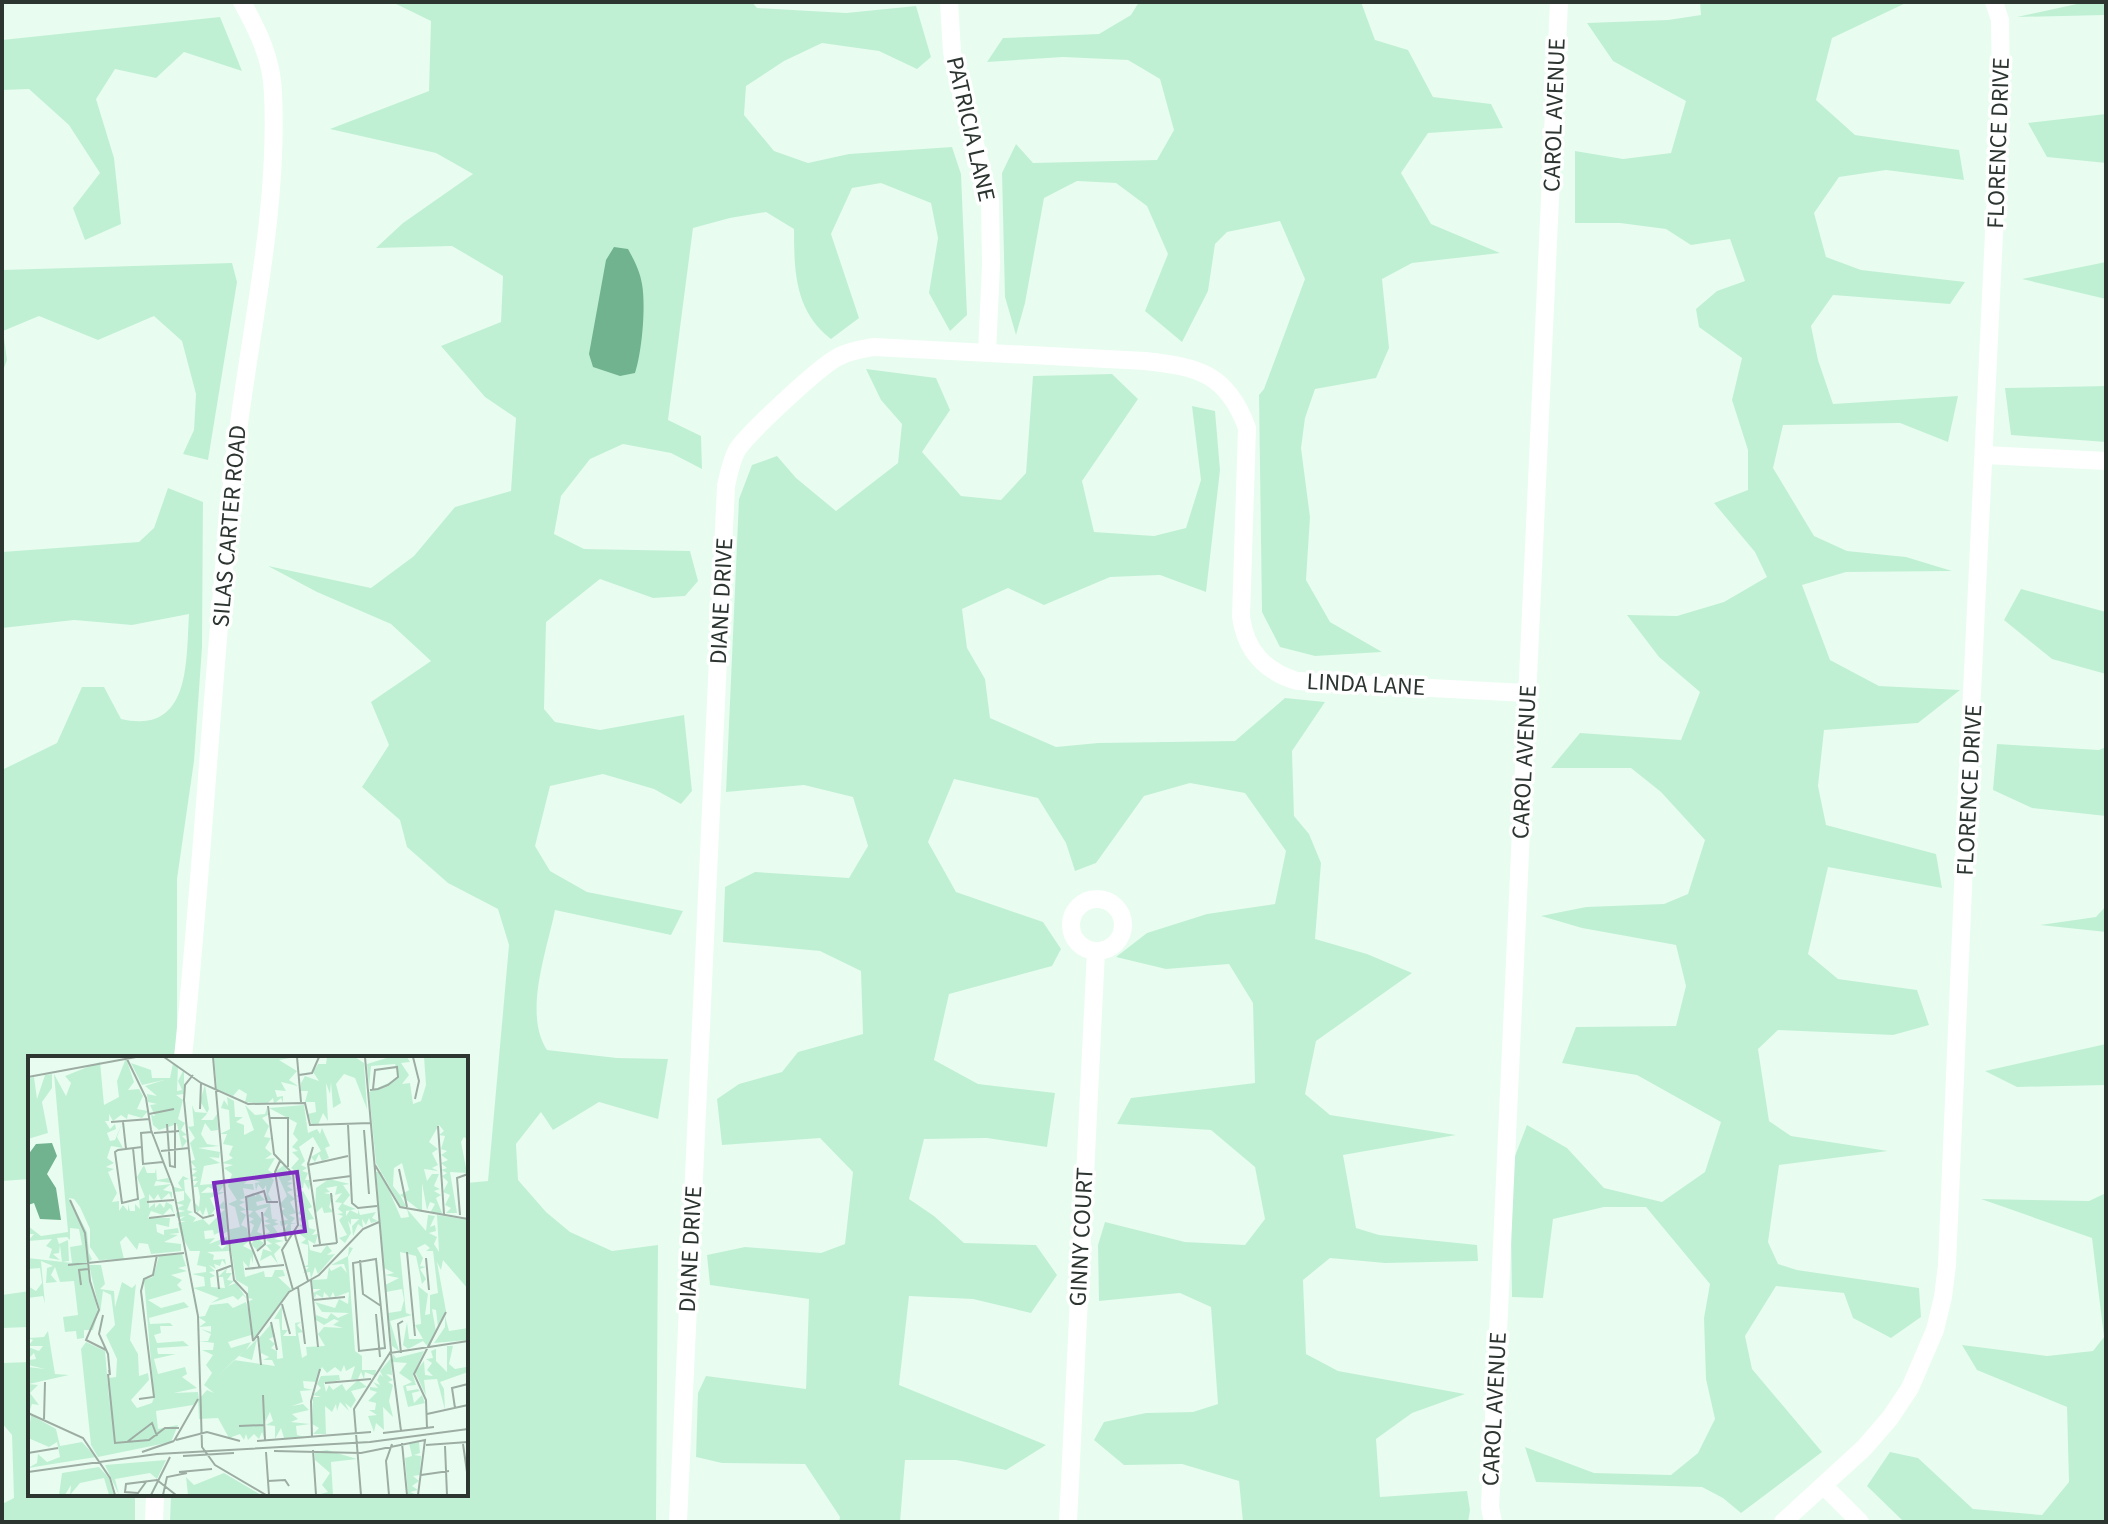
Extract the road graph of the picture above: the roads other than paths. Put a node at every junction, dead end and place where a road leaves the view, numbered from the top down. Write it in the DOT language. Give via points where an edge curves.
graph roads {
  1 [pos="242,2"];
  2 [pos="949,2"];
  3 [pos="1559,2"];
  4 [pos="1994,2"];
  5 [pos="987,353"];
  6 [pos="1985,455"];
  7 [pos="2106,461"];
  8 [pos="1241,617"];
  9 [pos="1527,693"];
  10 [pos="1096,951"];
  11 [pos="183,1056"];
  12 [pos="1824,1486"];
  13 [pos="155,1496"];
  14 [pos="154,1522"];
  15 [pos="678,1522"];
  16 [pos="1068,1522"];
  17 [pos="1493,1522"];
  18 [pos="1783,1522"];
  19 [pos="1860,1522"];
  1 -- 11 [label="street, SILAS CARTER ROAD" via="268,59 273,162 238,425"];
  2 -- 5 [label="street, PATRICIA LANE" via="957,77 990,200"];
  3 -- 9 [label="street, CAROL AVENUE"];
  4 -- 6 [label="street, FLORENCE DRIVE" via="2000,20 2002,78"];
  5 -- 8 [label="street, DIANE DRIVE" via="1184,366 1203,371 1230,393 1247,428"];
  5 -- 15 [label="street, DIANE DRIVE" via="874,347 838,357 745,442 731,463"];
  6 -- 7 [label="street"];
  6 -- 12 [label="street, FLORENCE DRIVE" via="1943,1297 1910,1388 1881,1428"];
  8 -- 9 [label="street, LINDA LANE" via="1258,658 1297,681"];
  9 -- 17 [label="street, CAROL AVENUE" via="1492,1417"];
  10 -- 16 [label="street, GINNY COURT"];
  12 -- 18 [label="street, FLORENCE DRIVE"];
  12 -- 19 [label="street"];
  13 -- 14 [label="street"];
}
